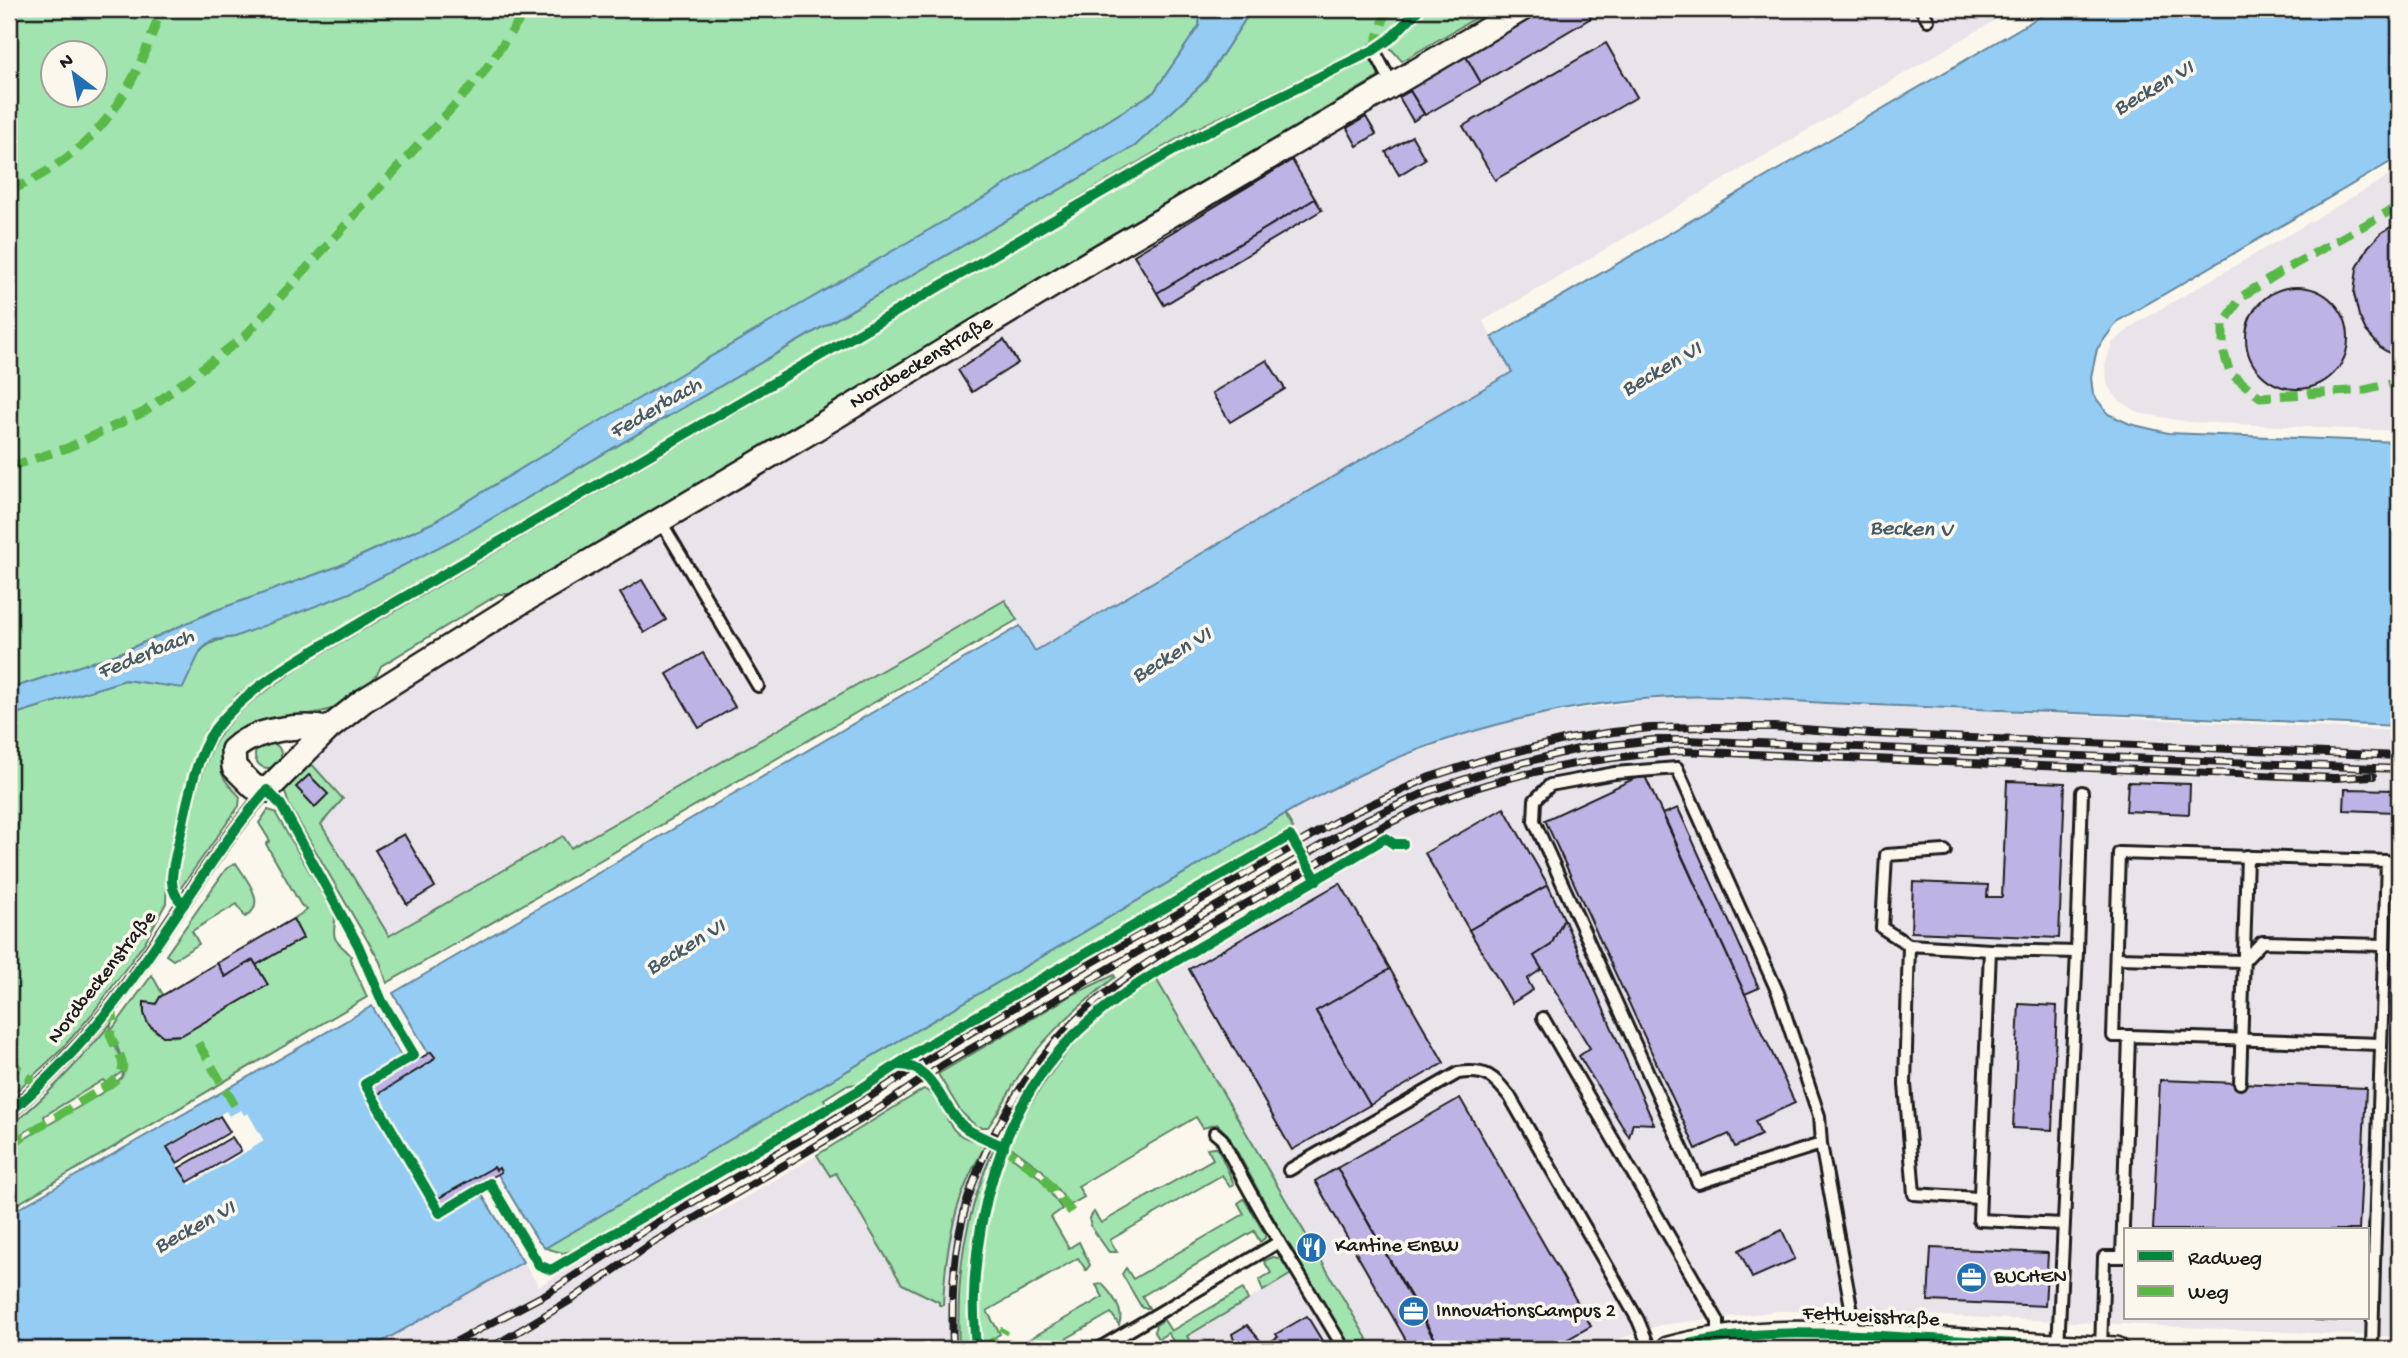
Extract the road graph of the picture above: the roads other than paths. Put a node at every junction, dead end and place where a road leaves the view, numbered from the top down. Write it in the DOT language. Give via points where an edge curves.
graph roads {
  1 [pos="1522,9"];
  2 [pos="1921,9"];
  3 [pos="1928,20"];
  4 [pos="1374,51"];
  5 [pos="1392,85"];
  6 [pos="660,519"];
  7 [pos="758,686"];
  8 [pos="328,729"];
  9 [pos="267,790"];
  10 [pos="2082,792"];
  11 [pos="1945,851"];
  12 [pos="2247,856"];
  13 [pos="1909,946"];
  14 [pos="2384,946"];
  15 [pos="1990,950"];
  16 [pos="2077,952"];
  17 [pos="2116,958"];
  18 [pos="2244,961"];
  19 [pos="1542,1018"];
  20 [pos="2129,1036"];
  21 [pos="2242,1040"];
  22 [pos="2381,1044"];
  23 [pos="2240,1083"];
  24 [pos="9,1113"];
  25 [pos="1215,1133"];
  26 [pos="1821,1144"];
  27 [pos="1289,1170"];
  28 [pos="1978,1198"];
  29 [pos="2063,1224"];
  30 [pos="2125,1228"];
  31 [pos="1279,1242"];
  32 [pos="2124,1257"];
  33 [pos="2371,1264"];
  34 [pos="1852,1335"];
  35 [pos="1718,1339"];
  36 [pos="2058,1347"];
  37 [pos="1098,1349"];
  38 [pos="1344,1349"];
  39 [pos="1650,1349"];
  40 [pos="1668,1349"];
  41 [pos="2101,1349"];
  42 [pos="2116,1349"];
  43 [pos="2372,1349"];
  1 -- 5 [label="street, Nordbeckenstraße"];
  2 -- 3 [label="lane"];
  4 -- 5 [label="lane"];
  5 -- 6 [label="street, Nordbeckenstraße"];
  6 -- 7 [label="lane"];
  6 -- 8 [label="street, Nordbeckenstraße" via="363,701"];
  8 -- 9 [label="street, Nordbeckenstraße"];
  8 -- 9 [label="street" via="311,726 242,741 233,750 234,768 254,787"];
  9 -- 24 [label="lane, Nordbeckenstraße" via="113,1004 48,1078"];
  10 -- 16 [label="lane"];
  11 -- 13 [label="lane" via="1886,855 1882,929"];
  12 -- 14 [label="lane" via="2387,861"];
  12 -- 17 [label="lane" via="2119,853"];
  12 -- 18 [label="lane"];
  13 -- 15 [label="lane"];
  13 -- 28 [label="lane" via="1905,1084 1914,1194"];
  14 -- 18 [label="lane" via="2262,942"];
  14 -- 22 [label="lane"];
  15 -- 16 [label="lane"];
  15 -- 28 [label="lane"];
  16 -- 29 [label="lane"];
  17 -- 18 [label="lane"];
  17 -- 20 [label="lane" via="2113,1036"];
  18 -- 21 [label="lane"];
  19 -- 35 [label="lane" via="1718,1321"];
  20 -- 21 [label="lane"];
  20 -- 30 [label="lane"];
  21 -- 22 [label="lane"];
  21 -- 23 [label="lane"];
  22 -- 33 [label="lane"];
  25 -- 31 [label="lane"];
  26 -- 26 [label="lane" via="1819,1116 1778,993 1677,768 1550,785 1535,800 1534,821 1698,1183"];
  26 -- 34 [label="lane" via="1852,1312"];
  27 -- 39 [label="lane" via="1458,1073 1493,1076 1551,1167"];
  28 -- 29 [label="lane" via="1979,1220"];
  29 -- 36 [label="lane"];
  31 -- 37 [label="lane"];
  31 -- 38 [label="lane"];
  32 -- 41 [label="lane" via="2104,1257"];
  33 -- 43 [label="lane"];
  34 -- 35 [label="street, Fettweisstraße"];
  34 -- 36 [label="street, Fettweisstraße"];
  35 -- 40 [label="street, Fettweisstraße"];
  36 -- 41 [label="street, Fettweisstraße"];
  41 -- 42 [label="street, Fettweisstraße"];
}
